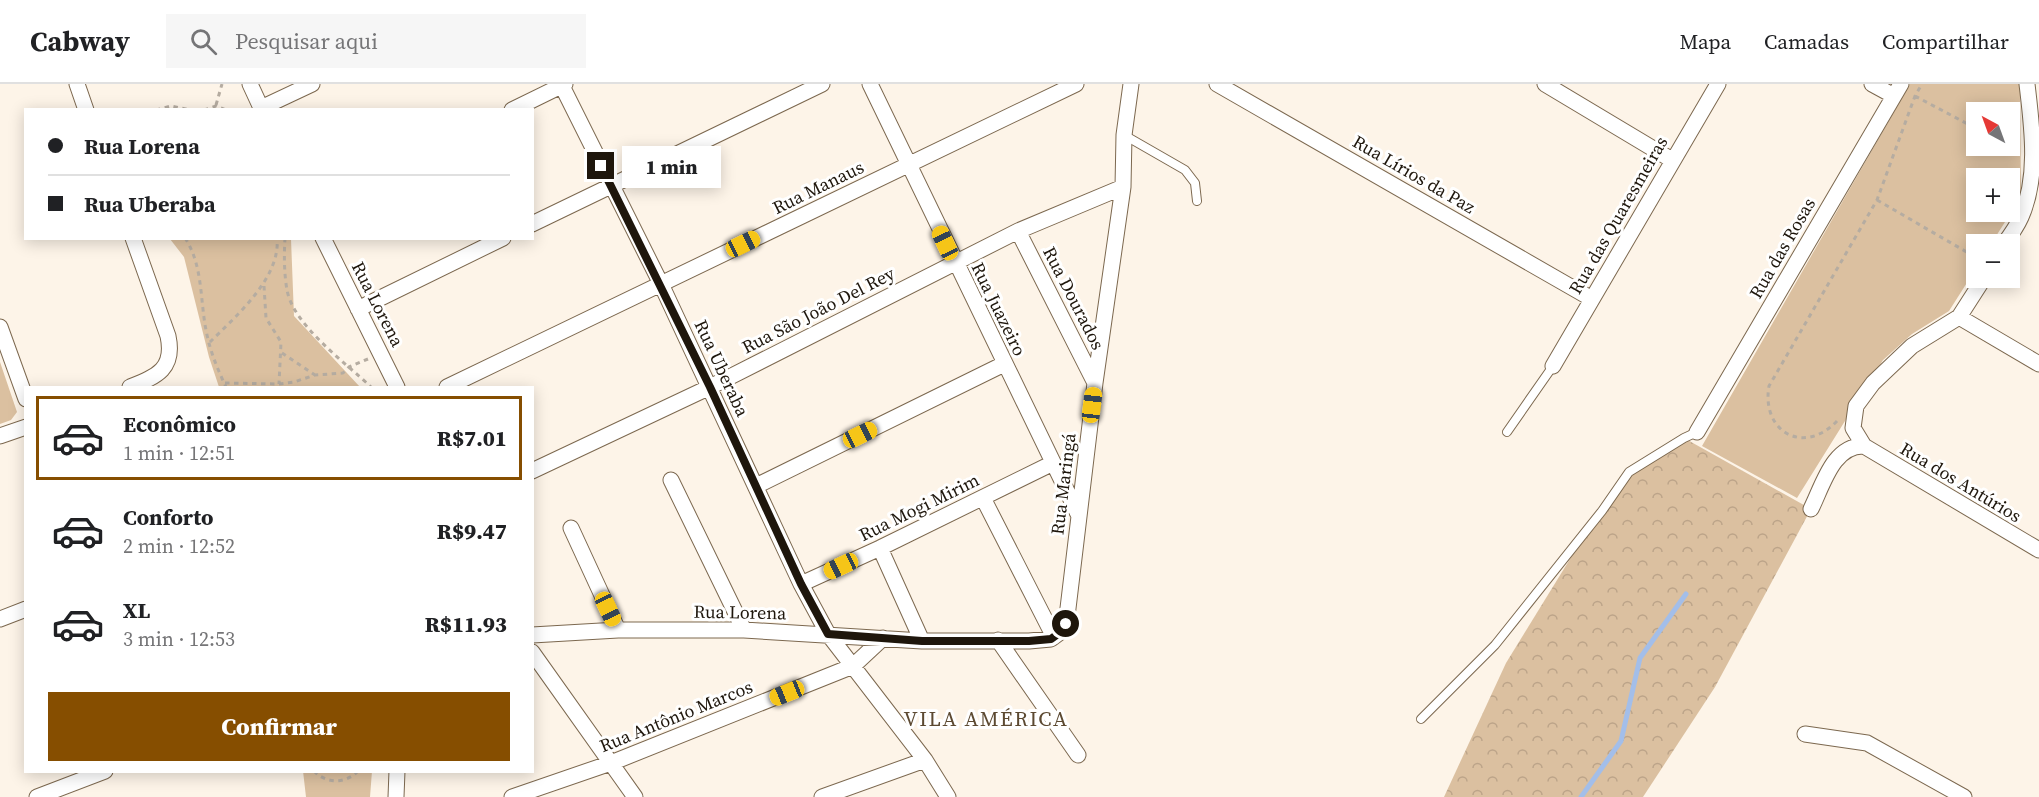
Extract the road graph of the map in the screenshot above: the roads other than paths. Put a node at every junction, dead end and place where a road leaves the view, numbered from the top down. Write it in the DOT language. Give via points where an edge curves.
graph roads {
  1 [pos="77,84"];
  2 [pos="250,84"];
  3 [pos="312,84"];
  4 [pos="822,84"];
  5 [pos="870,84"];
  6 [pos="1076,84"];
  7 [pos="1131,84"];
  8 [pos="1217,84"];
  9 [pos="1545,84"];
  10 [pos="1718,84"];
  11 [pos="1872,84"];
  12 [pos="2027,84"];
  13 [pos="563,85"];
  14 [pos="1897,90"];
  15 [pos="85,108"];
  16 [pos="261,108"];
  17 [pos="263,108"];
  18 [pos="516,108"];
  19 [pos="1124,135"];
  20 [pos="1672,160"];
  21 [pos="909,164"];
  22 [pos="2036,176"];
  23 [pos="611,186"];
  24 [pos="1123,188"];
  25 [pos="1197,201"];
  26 [pos="534,223"];
  27 [pos="1018,231"];
  28 [pos="2010,234"];
  29 [pos="134,240"];
  30 [pos="324,240"];
  31 [pos="499,240"];
  32 [pos="955,263"];
  33 [pos="661,284"];
  34 [pos="1978,288"];
  35 [pos="1592,299"];
  36 [pos="358,309"];
  37 [pos="1959,317"];
  38 [pos="0,327"];
  39 [pos="1004,364"];
  40 [pos="2039,364"];
  41 [pos="1553,366"];
  42 [pos="1095,383"];
  43 [pos="132,386"];
  44 [pos="396,386"];
  45 [pos="449,386"];
  46 [pos="710,387"];
  47 [pos="24,393"];
  48 [pos="24,428"];
  49 [pos="1507,432"];
  50 [pos="1696,432"];
  51 [pos="0,436"];
  52 [pos="1864,446"];
  53 [pos="1053,463"];
  54 [pos="534,470"];
  55 [pos="672,480"];
  56 [pos="756,486"];
  57 [pos="983,498"];
  58 [pos="1811,508"];
  59 [pos="1079,516"];
  60 [pos="571,528"];
  61 [pos="880,548"];
  62 [pos="2039,550"];
  63 [pos="801,584"];
  64 [pos="24,610"];
  65 [pos="0,619"];
  66 [pos="618,630"];
  67 [pos="744,630"];
  68 [pos="828,634"];
  69 [pos="534,635"];
  70 [pos="1054,637"];
  71 [pos="883,638"];
  72 [pos="998,640"];
  73 [pos="922,641"];
  74 [pos="853,666"];
  75 [pos="537,669"];
  76 [pos="1421,719"];
  77 [pos="1805,734"];
  78 [pos="1078,755"];
  79 [pos="925,760"];
  80 [pos="611,763"];
  81 [pos="100,773"];
  82 [pos="397,773"];
  83 [pos="37,797"];
  84 [pos="396,797"];
  85 [pos="512,797"];
  86 [pos="635,797"];
  87 [pos="822,797"];
  88 [pos="948,797"];
  89 [pos="1964,797"];
  1 -- 15 [label="street"];
  2 -- 16 [label="street"];
  3 -- 17 [label="street"];
  4 -- 23 [label="street"];
  5 -- 21 [label="street, Rua Juazeiro"];
  6 -- 21 [label="street, Rua Manaus"];
  7 -- 19 [label="street, Rua Maringá"];
  8 -- 35 [label="street, Rua Lírios da Paz"];
  9 -- 20 [label="street"];
  10 -- 20 [label="street, Rua das Quaresmeiras"];
  11 -- 14 [label="street"];
  12 -- 22 [label="street"];
  13 -- 18 [label="street"];
  13 -- 23 [label="street, Rua Uberaba"];
  14 -- 50 [label="street, Rua das Rosas"];
  19 -- 24 [label="street, Rua Maringá"];
  19 -- 25 [label="lane" via="1185,170 1195,183"];
  20 -- 35 [label="street, Rua das Quaresmeiras"];
  21 -- 32 [label="street, Rua Juazeiro"];
  21 -- 33 [label="street, Rua Manaus"];
  22 -- 28 [label="street" via="2022,216"];
  23 -- 26 [label="street"];
  23 -- 33 [label="street, Rua Uberaba"];
  24 -- 27 [label="street, Rua São João Del Rey"];
  24 -- 42 [label="street, Rua Maringá"];
  27 -- 32 [label="street, Rua São João Del Rey"];
  27 -- 42 [label="street, Rua Dourados"];
  29 -- 43 [label="street" via="171,350 169,361 159,373"];
  30 -- 36 [label="street, Rua Lorena"];
  31 -- 36 [label="street"];
  32 -- 39 [label="street, Rua Juazeiro"];
  32 -- 46 [label="street, Rua São João Del Rey"];
  33 -- 45 [label="street, Rua Manaus"];
  33 -- 46 [label="street, Rua Uberaba"];
  34 -- 37 [label="street"];
  35 -- 41 [label="street, Rua das Quaresmeiras"];
  36 -- 44 [label="street, Rua Lorena"];
  37 -- 40 [label="street"];
  37 -- 52 [label="street" via="1912,346 1873,383 1856,406 1853,428"];
  38 -- 47 [label="street"];
  39 -- 53 [label="street, Rua Juazeiro"];
  39 -- 56 [label="street"];
  41 -- 49 [label="lane"];
  42 -- 59 [label="street, Rua Maringá"];
  46 -- 54 [label="street, Rua São João Del Rey"];
  46 -- 56 [label="street, Rua Uberaba"];
  48 -- 51 [label="street"];
  50 -- 76 [label="lane" via="1629,472 1495,645"];
  52 -- 58 [label="street" via="1846,449 1832,465"];
  52 -- 62 [label="street, Rua dos Antúrios"];
  53 -- 57 [label="street, Rua Mogi Mirim"];
  53 -- 59 [label="street, Rua Juazeiro"];
  55 -- 67 [label="street"];
  56 -- 63 [label="street, Rua Uberaba"];
  57 -- 61 [label="street, Rua Mogi Mirim"];
  57 -- 70 [label="street"];
  59 -- 70 [label="street, Rua Maringá" via="1066,624"];
  60 -- 66 [label="street"];
  61 -- 63 [label="street, Rua Mogi Mirim"];
  61 -- 73 [label="street"];
  63 -- 68 [label="street, Rua Uberaba"];
  64 -- 65 [label="street"];
  66 -- 67 [label="street, Rua Lorena"];
  66 -- 69 [label="street, Rua Lorena"];
  67 -- 68 [label="street, Rua Lorena"];
  68 -- 71 [label="street, Rua Lorena"];
  68 -- 74 [label="street, Rua Uberaba"];
  70 -- 72 [label="street, Rua Lorena"];
  71 -- 73 [label="street, Rua Lorena"];
  71 -- 74 [label="street"];
  72 -- 73 [label="street, Rua Lorena"];
  72 -- 78 [label="street"];
  74 -- 79 [label="street, Rua Uberaba"];
  74 -- 80 [label="street, Rua Antônio Marcos"];
  75 -- 80 [label="street"];
  77 -- 89 [label="street" via="1867,743"];
  79 -- 87 [label="street"];
  79 -- 88 [label="street, Rua Uberaba"];
  80 -- 85 [label="street, Rua Antônio Marcos"];
  80 -- 86 [label="street"];
  81 -- 83 [label="street"];
  82 -- 84 [label="street"];
}
